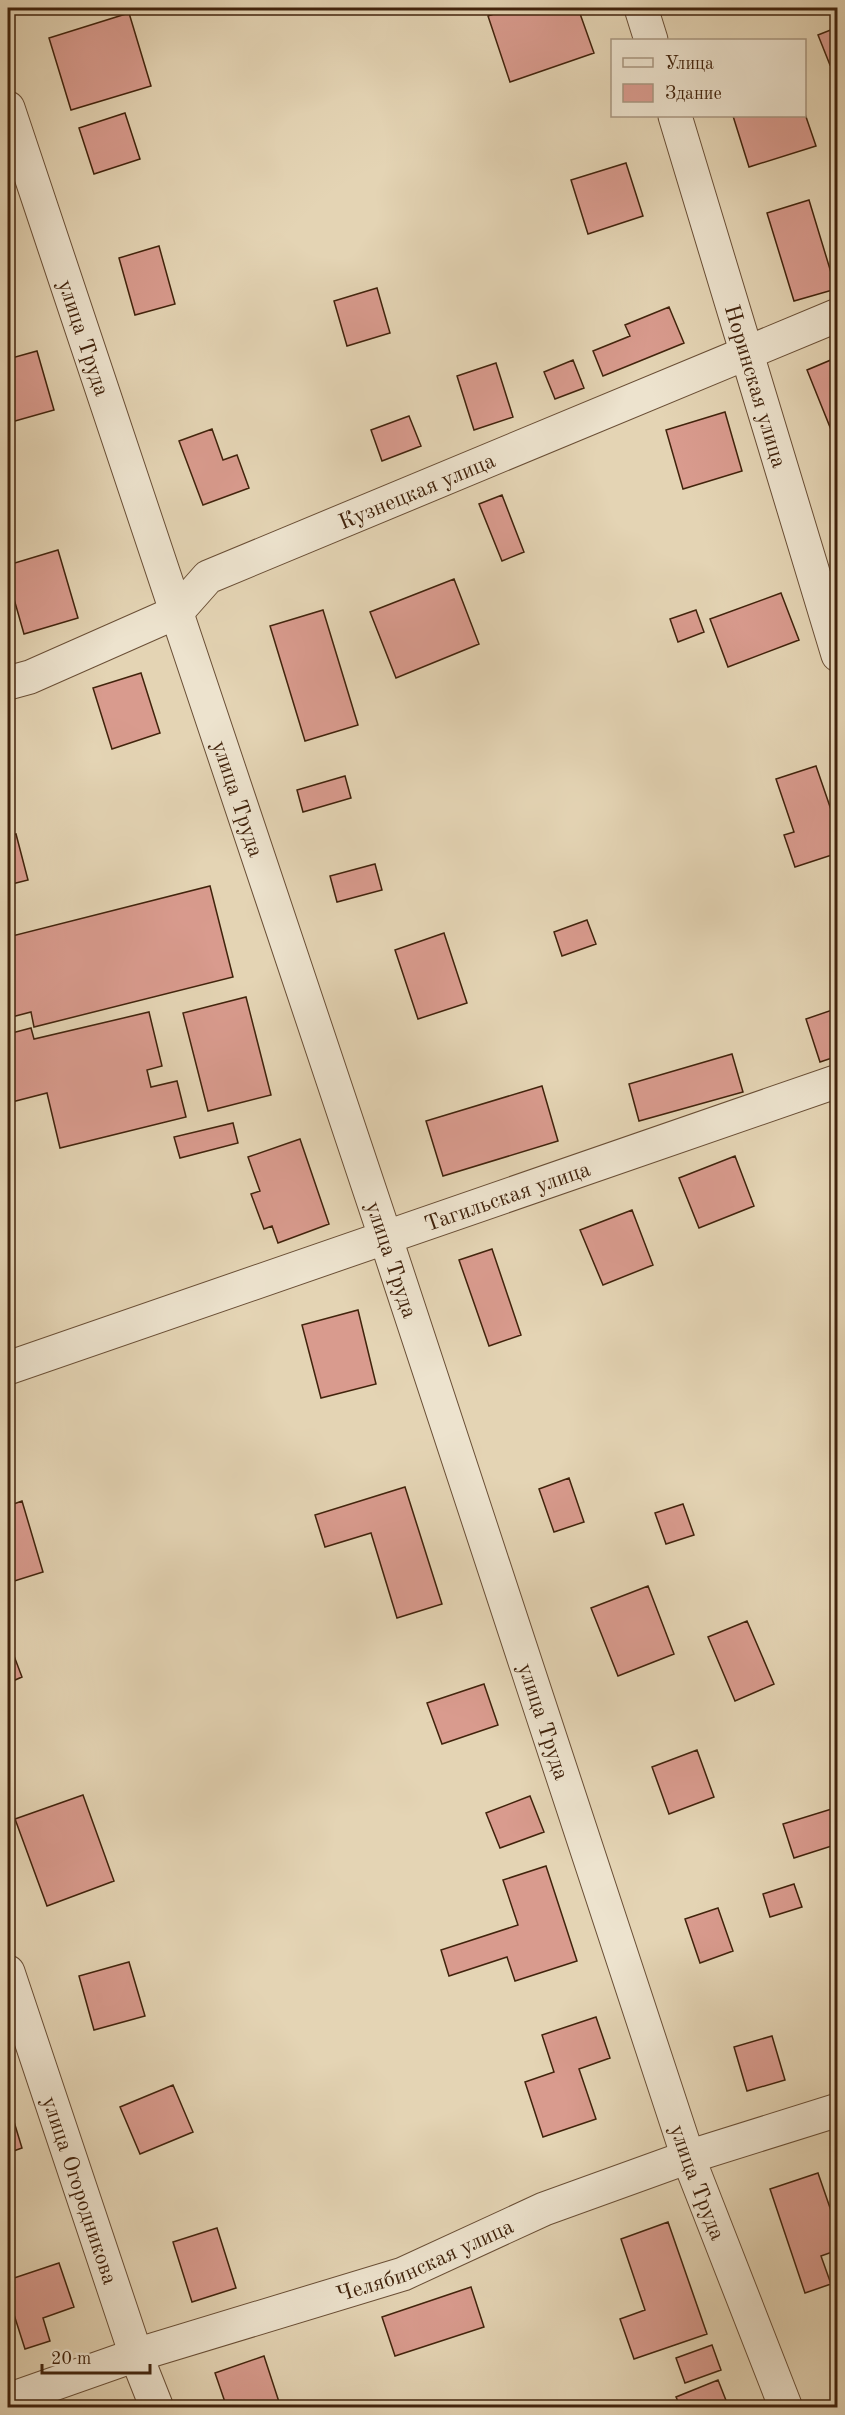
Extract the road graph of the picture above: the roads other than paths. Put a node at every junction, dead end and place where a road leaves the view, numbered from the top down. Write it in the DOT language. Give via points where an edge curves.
graph roads {
  1 [pos="641,8"];
  2 [pos="651,39"];
  3 [pos="8,108"];
  4 [pos="675,117"];
  5 [pos="837,315"];
  6 [pos="749,354"];
  7 [pos="177,612"];
  8 [pos="837,655"];
  9 [pos="8,683"];
  10 [pos="837,1081"];
  11 [pos="385,1236"];
  12 [pos="8,1368"];
  13 [pos="8,1972"];
  14 [pos="837,2110"];
  15 [pos="688,2157"];
  16 [pos="136,2355"];
  17 [pos="8,2400"];
  18 [pos="157,2408"];
  19 [pos="786,2408"];
  1 -- 2 [label="street"];
  3 -- 7 [label="street, улица Труда"];
  4 -- 6 [label="street, Норинская улица"];
  5 -- 6 [label="street, Кузнецкая улица"];
  6 -- 7 [label="street, Кузнецкая улица" via="208,578"];
  6 -- 8 [label="street, Норинская улица"];
  7 -- 9 [label="street, Кузнецкая улица"];
  7 -- 11 [label="street, улица Труда"];
  10 -- 11 [label="street, Тагильская улица"];
  11 -- 12 [label="street, Тагильская улица"];
  11 -- 15 [label="street, улица Труда"];
  13 -- 16 [label="street, улица Огородникова"];
  14 -- 15 [label="street, Челябинская улица"];
  15 -- 16 [label="street, Челябинская улица" via="544,2209 403,2274"];
  15 -- 19 [label="street, улица Труда"];
  16 -- 17 [label="street, Челябинская улица"];
  16 -- 18 [label="street, улица Огородникова"];
}
